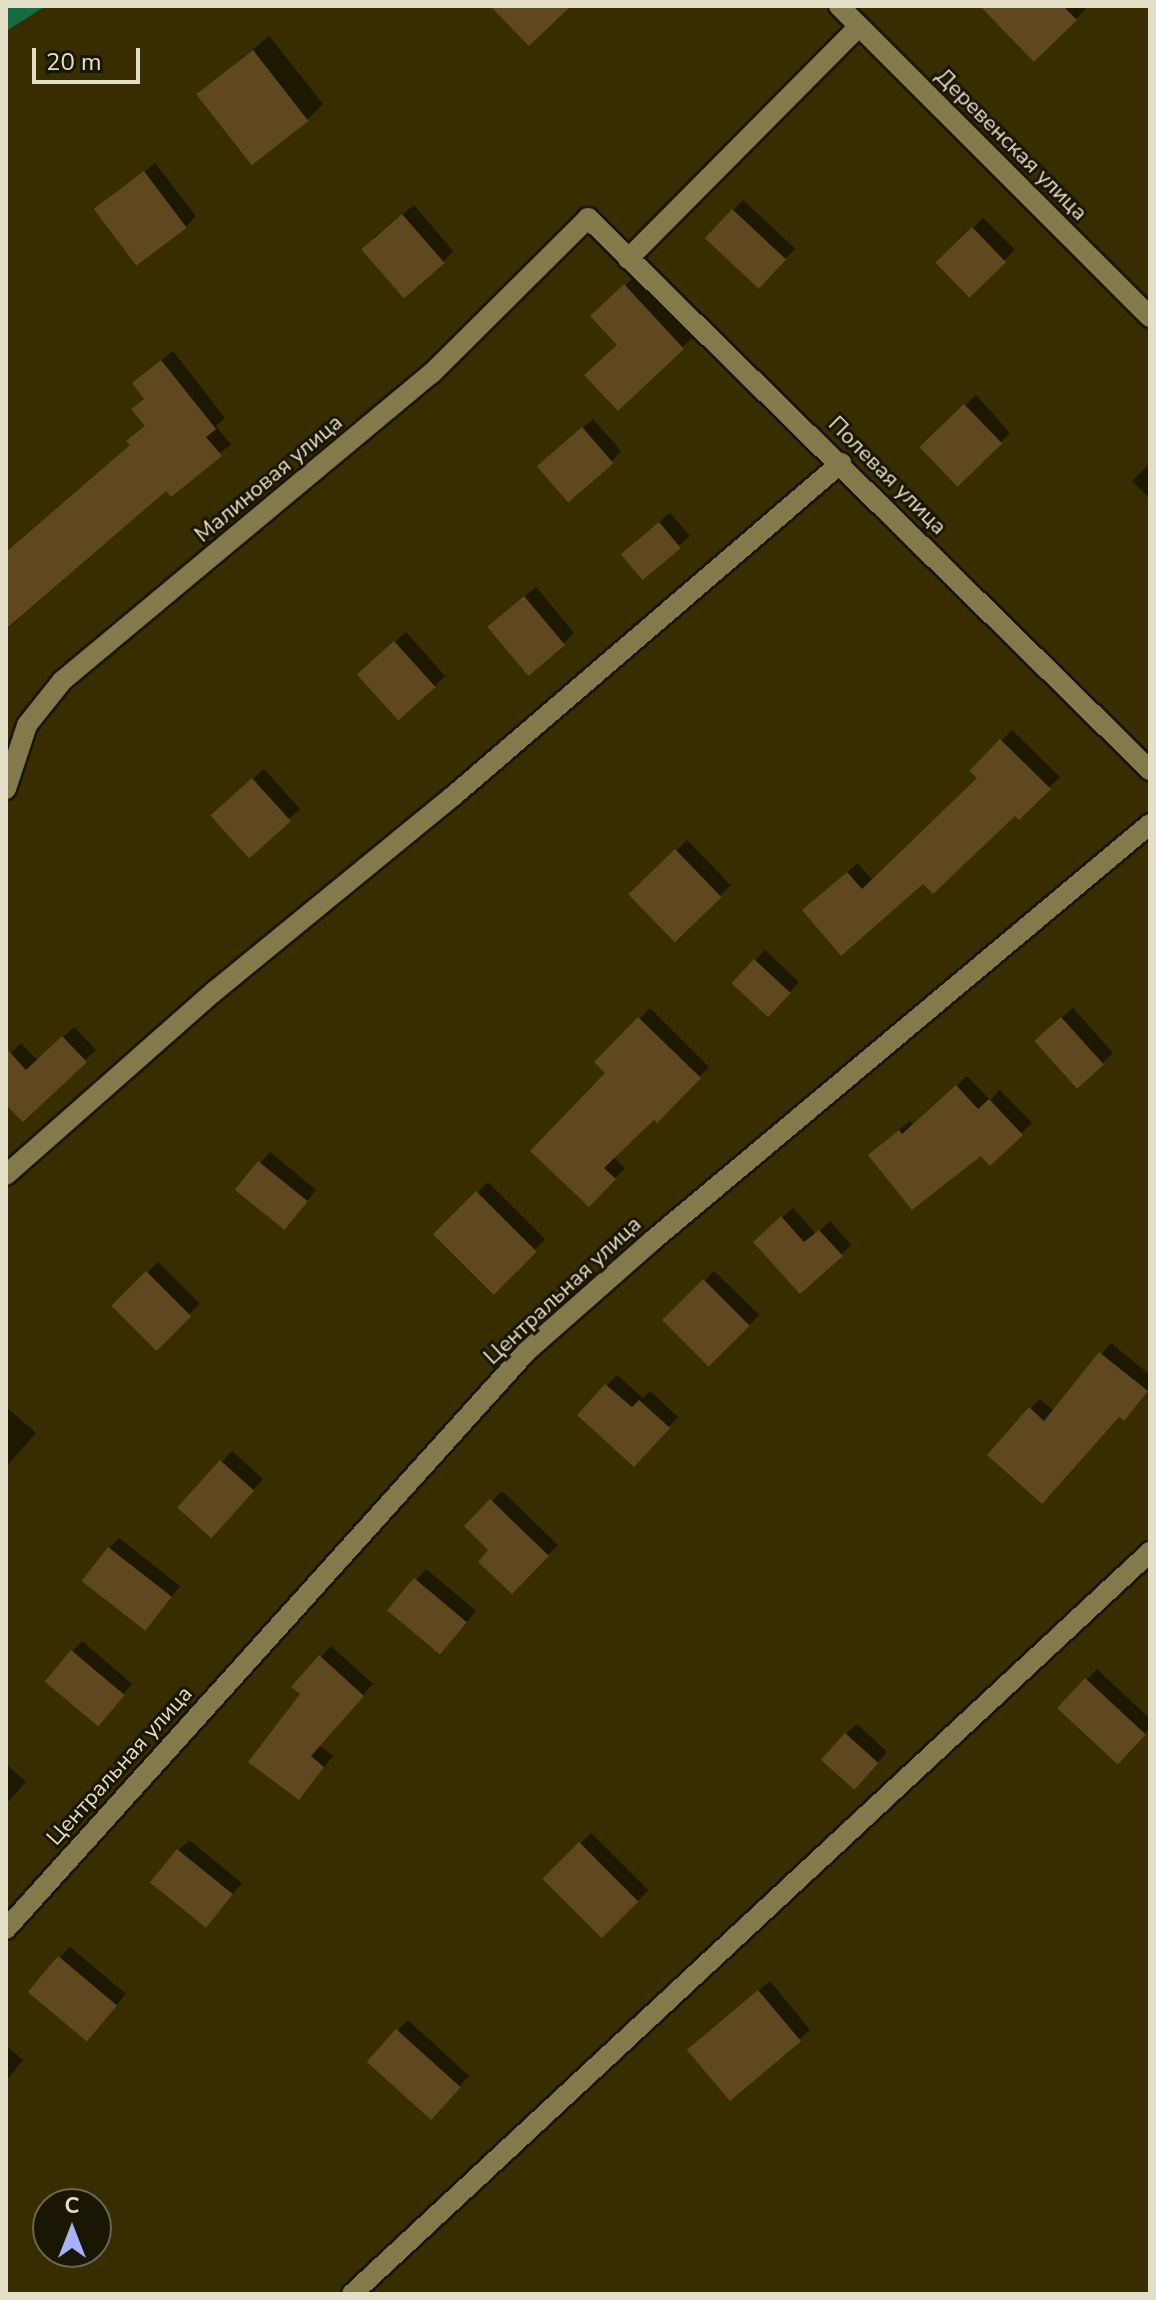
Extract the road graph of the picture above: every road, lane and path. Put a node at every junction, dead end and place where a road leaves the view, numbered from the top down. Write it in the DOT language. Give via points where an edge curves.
graph roads {
  1 [pos="839,6"];
  2 [pos="859,26"];
  3 [pos="588,218"];
  4 [pos="628,259"];
  5 [pos="1150,317"];
  6 [pos="841,463"];
  7 [pos="1150,770"];
  8 [pos="6,789"];
  9 [pos="1150,824"];
  10 [pos="6,1175"];
  11 [pos="1150,1552"];
  12 [pos="6,1929"];
  13 [pos="352,2294"];
  1 -- 2 [label="street, Деревенская улица"];
  2 -- 4 [label="street"];
  2 -- 5 [label="street, Деревенская улица"];
  3 -- 4 [label="street, Полевая улица"];
  3 -- 8 [label="street, Малиновая улица" via="431,374 62,681 27,725"];
  4 -- 6 [label="street, Полевая улица"];
  6 -- 7 [label="street, Полевая улица"];
  6 -- 10 [label="street" via="452,797 215,991"];
  9 -- 12 [label="street, Центральная улица" via="526,1352"];
  11 -- 13 [label="street"];
}
